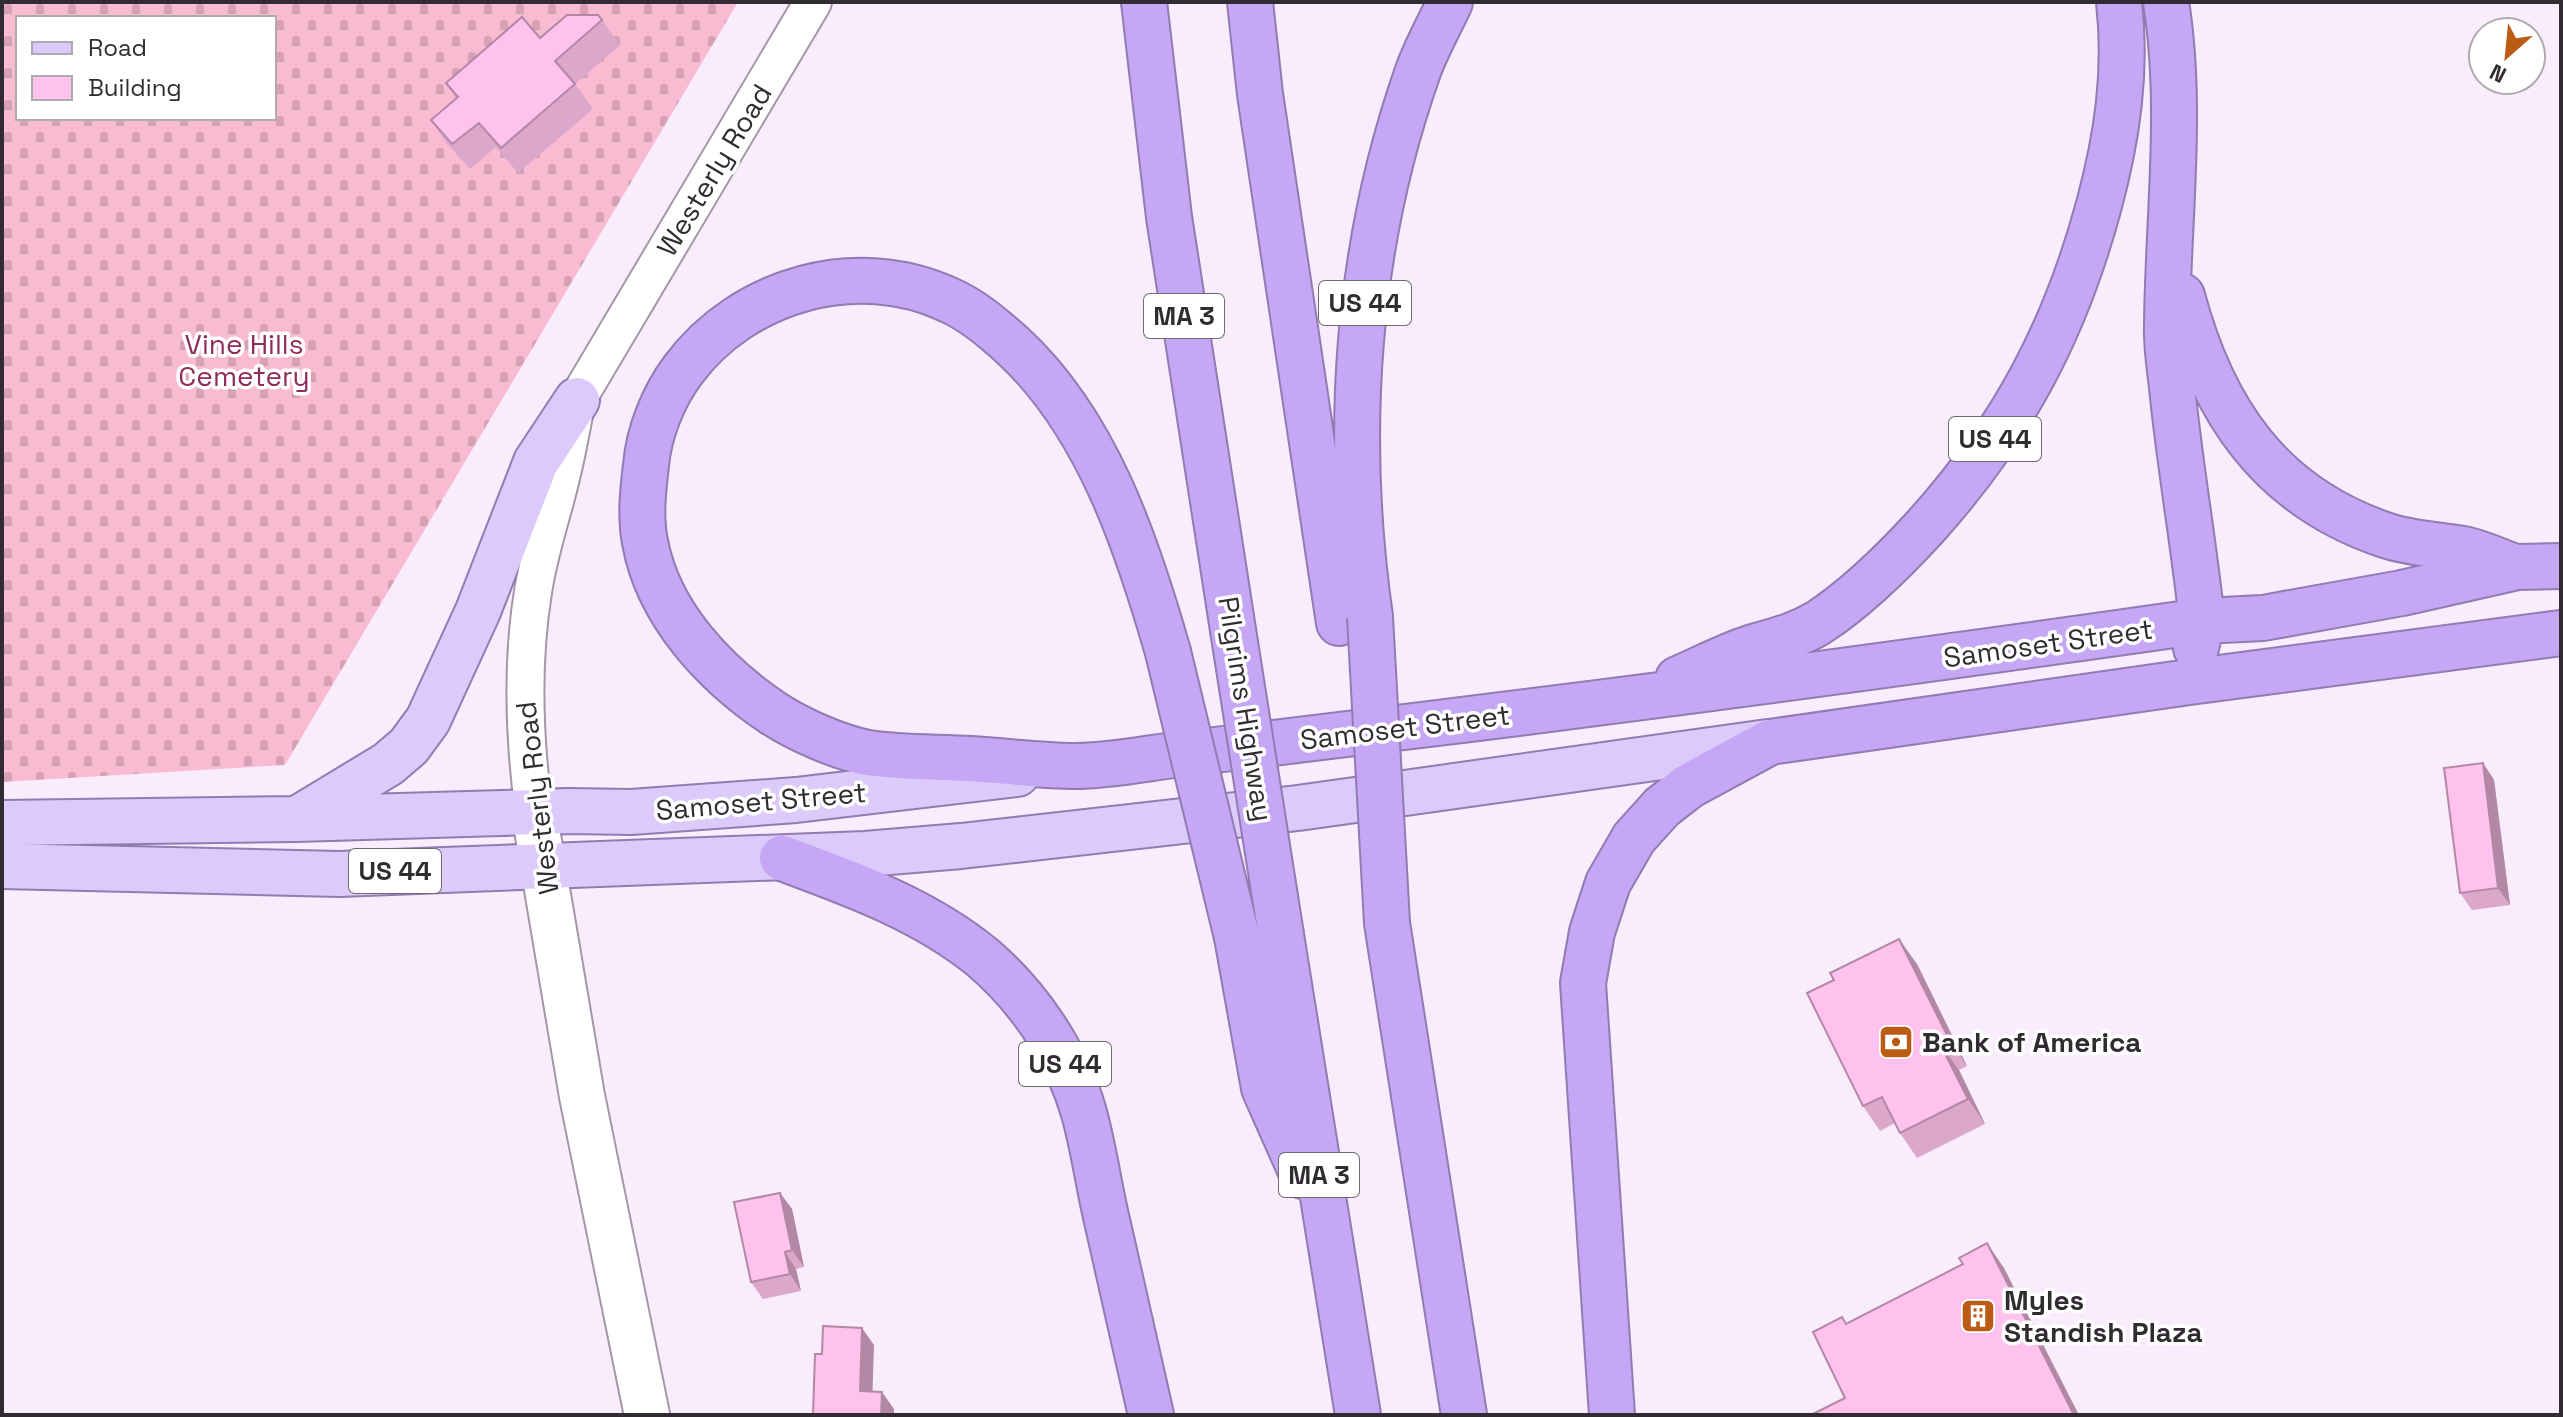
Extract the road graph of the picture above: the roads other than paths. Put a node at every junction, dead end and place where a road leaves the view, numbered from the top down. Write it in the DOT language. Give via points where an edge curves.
graph roads {
  1 [pos="813,2"];
  2 [pos="1144,2"];
  3 [pos="1250,2"];
  4 [pos="1450,2"];
  5 [pos="2119,2"];
  6 [pos="2166,2"];
  7 [pos="2171,256"];
  8 [pos="577,400"];
  9 [pos="2561,566"];
  10 [pos="2517,567"];
  11 [pos="1354,620"];
  12 [pos="2202,621"];
  13 [pos="2561,633"];
  14 [pos="2189,682"];
  15 [pos="1627,700"];
  16 [pos="1770,742"];
  17 [pos="1079,766"];
  18 [pos="534,812"];
  19 [pos="296,819"];
  20 [pos="2,823"];
  21 [pos="782,858"];
  22 [pos="2,866"];
  23 [pos="543,866"];
  24 [pos="1328,1235"];
  25 [pos="647,1415"];
  26 [pos="1151,1415"];
  27 [pos="1358,1415"];
  28 [pos="1464,1415"];
  29 [pos="1612,1415"];
  1 -- 8 [label="street, Westerly Road"];
  2 -- 24 [label="highway, Pilgrims Highway / MA 3, bridge" via="1169,217"];
  3 -- 11 [label="highway" via="1260,94"];
  4 -- 11 [label="highway, US 44" via="1417,72 1388,170 1368,270 1361,338"];
  5 -- 15 [label="highway, US 44" via="2119,120 2093,227 2042,363 1977,465 1901,553 1817,623"];
  6 -- 7 [label="highway" via="2172,63"];
  7 -- 10 [label="highway" via="2210,379 2274,470 2352,523"];
  7 -- 12 [label="highway" via="2166,327"];
  8 -- 18 [label="street, Westerly Road" via="546,527 527,637 525,727"];
  8 -- 19 [label="main road" via="536,462 478,611 428,720 388,764"];
  9 -- 10 [label="highway, Samoset Street"];
  10 -- 12 [label="highway, Samoset Street" via="2263,618"];
  11 -- 28 [label="highway, US 44, bridge" via="1387,923"];
  12 -- 14 [label="highway"];
  12 -- 15 [label="highway, Samoset Street"];
  13 -- 14 [label="highway, Samoset Street"];
  14 -- 16 [label="highway, Samoset Street"];
  15 -- 17 [label="highway, Samoset Street / US 44"];
  16 -- 21 [label="main road, Samoset Street" via="1283,809 961,846"];
  16 -- 29 [label="highway" via="1689,786 1662,807 1634,838 1608,883 1592,932 1583,983"];
  17 -- 18 [label="main road, Samoset Street / US 44" via="796,800 631,812"];
  17 -- 24 [label="highway, bridge" via="866,753 795,728 709,661 677,620 645,543 642,493 648,447 682,371 734,320 792,291 823,283 887,282 951,300 1015,348 1071,419 1101,469 1148,584 1237,937 1264,1088"];
  18 -- 19 [label="main road, Samoset Street / US 44"];
  18 -- 23 [label="street, Westerly Road"];
  19 -- 20 [label="main road, Samoset Street / US 44"];
  21 -- 23 [label="main road, Samoset Street / US 44"];
  21 -- 26 [label="highway, US 44" via="891,900 954,936 983,958 1041,1022 1063,1059 1083,1112"];
  22 -- 23 [label="main road, Samoset Street / US 44" via="339,874"];
  23 -- 25 [label="street, Westerly Road" via="582,1096"];
  24 -- 27 [label="highway, Pilgrims Highway / MA 3"];
}
